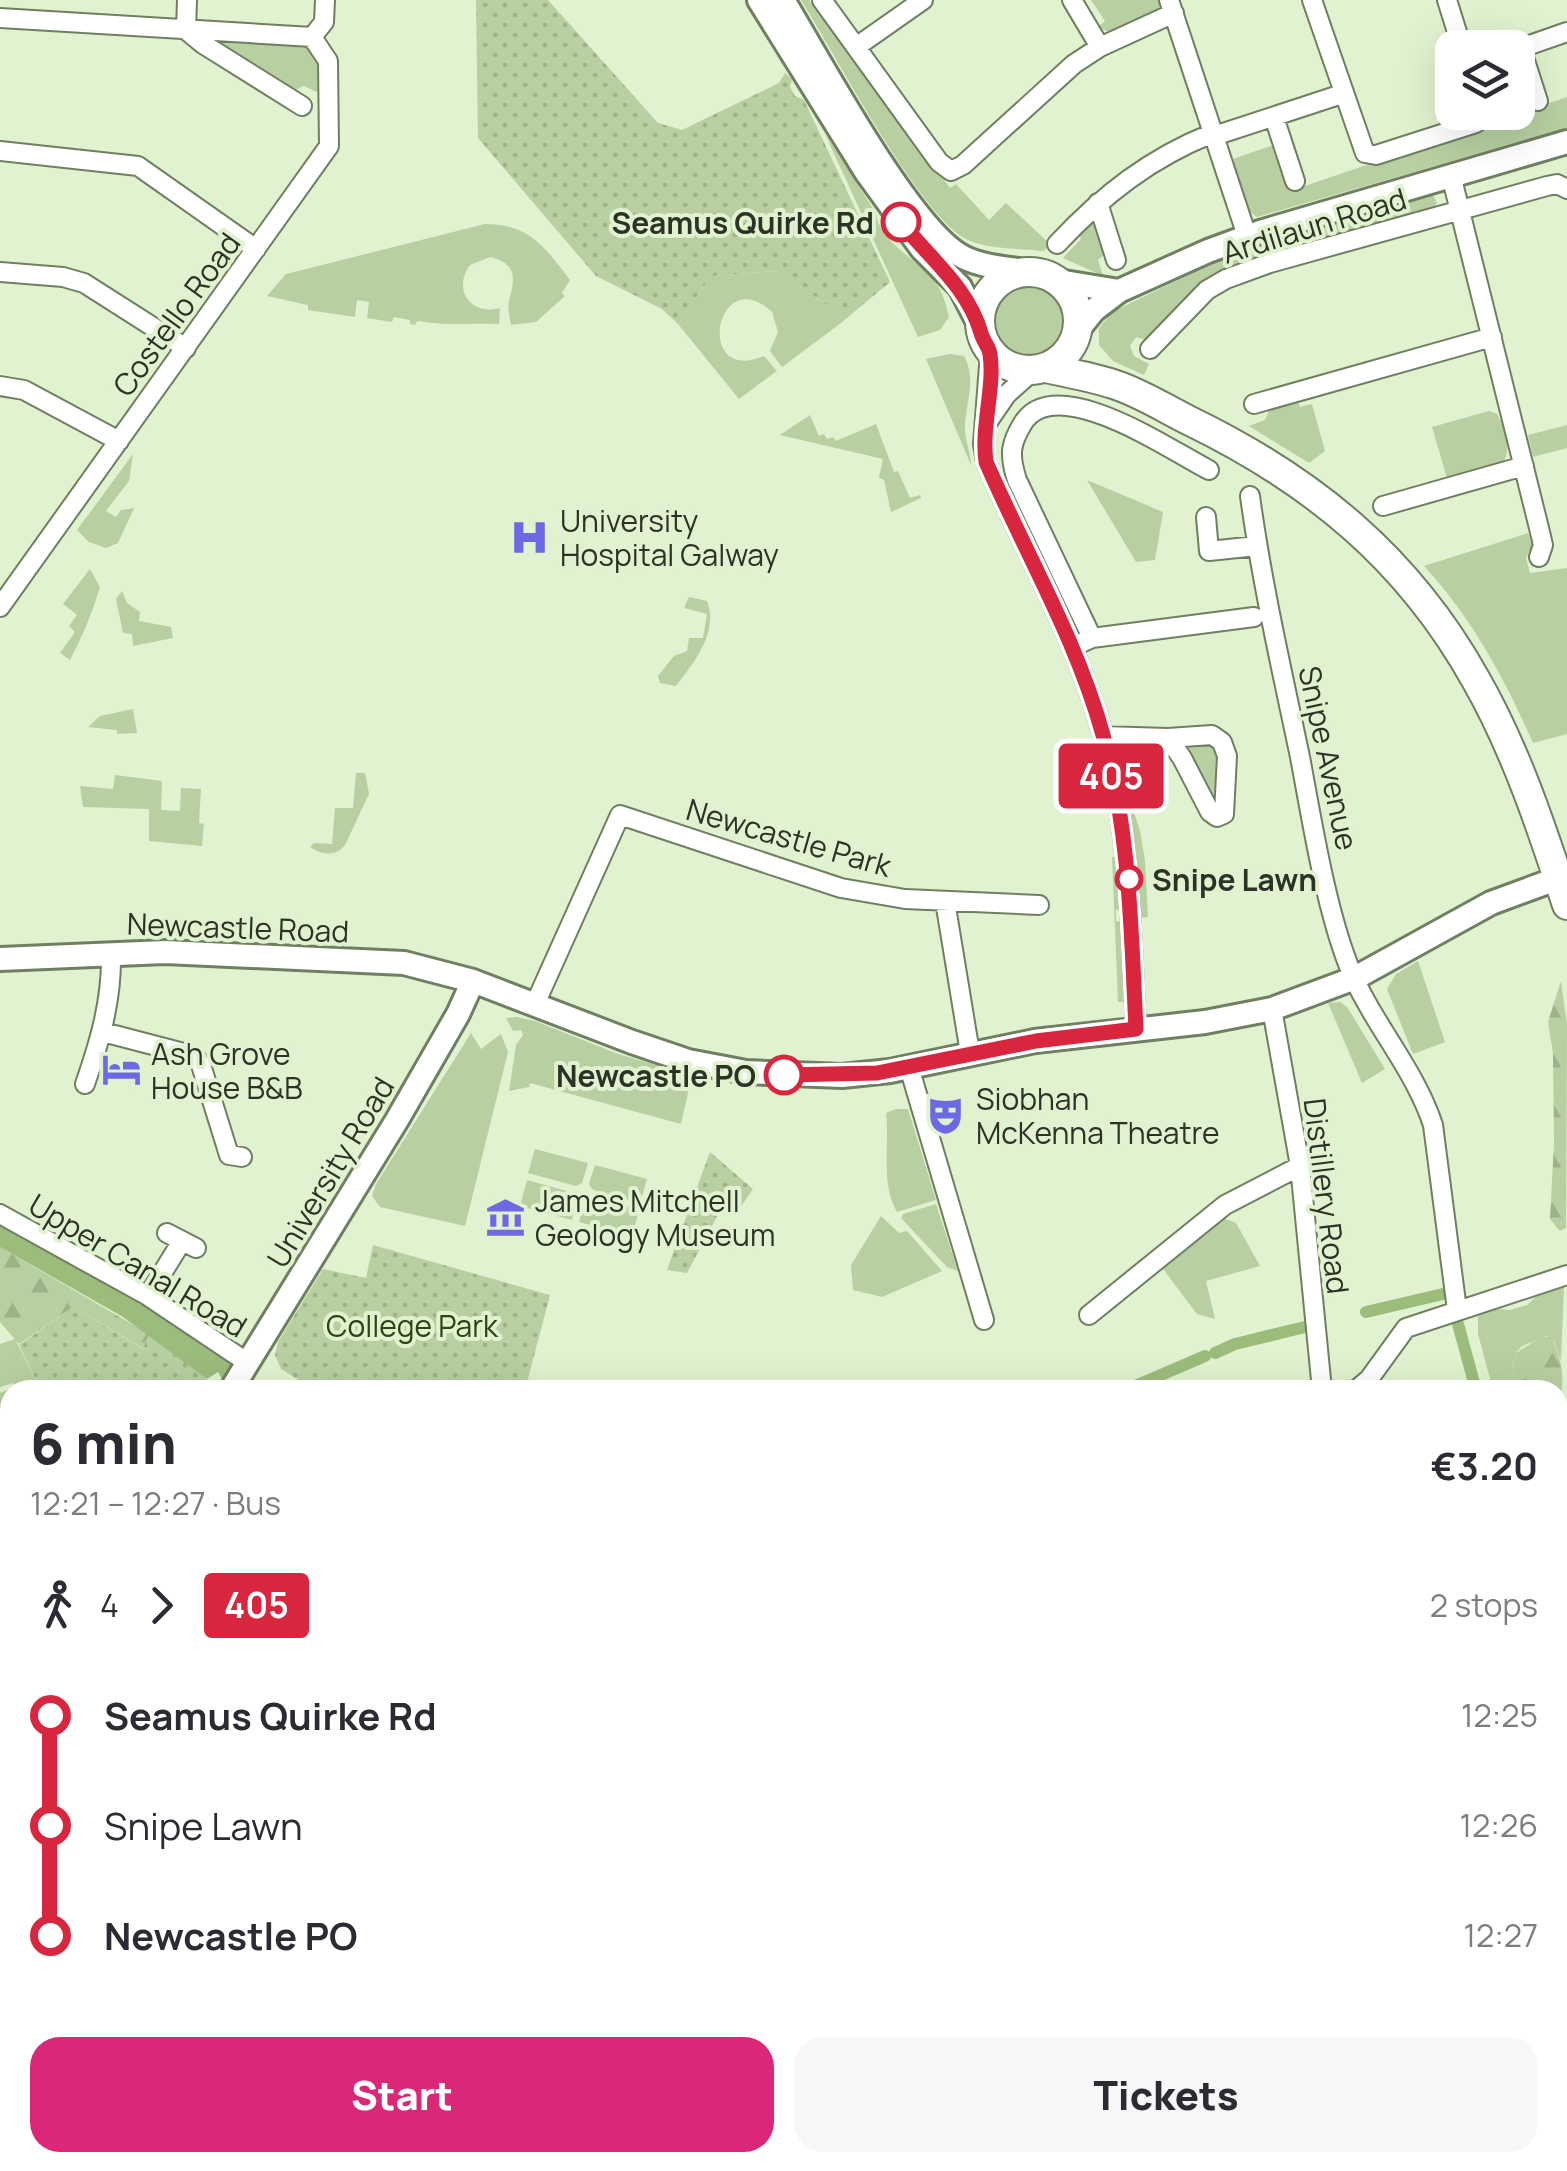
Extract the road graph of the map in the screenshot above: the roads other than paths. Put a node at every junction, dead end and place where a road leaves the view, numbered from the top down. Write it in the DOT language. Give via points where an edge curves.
graph roads {
  1 [pos="187,0"];
  2 [pos="325,0"];
  3 [pos="758,0"];
  4 [pos="783,0"];
  5 [pos="822,0"];
  6 [pos="923,0"];
  7 [pos="1072,0"];
  8 [pos="1312,0"];
  9 [pos="1447,0"];
  10 [pos="1172,6"];
  11 [pos="0,18"];
  12 [pos="186,30"];
  13 [pos="1456,30"];
  14 [pos="1567,32"];
  15 [pos="312,37"];
  16 [pos="1535,43"];
  17 [pos="856,47"];
  18 [pos="1100,47"];
  19 [pos="1535,93"];
  20 [pos="1342,94"];
  21 [pos="1538,101"];
  22 [pos="302,106"];
  23 [pos="1274,117"];
  24 [pos="1454,130"];
  25 [pos="1214,134"];
  26 [pos="1567,142"];
  27 [pos="0,151"];
  28 [pos="1451,175"];
  29 [pos="1294,181"];
  30 [pos="1567,189"];
  31 [pos="1098,203"];
  32 [pos="1460,210"];
  33 [pos="1247,236"];
  34 [pos="1058,244"];
  35 [pos="256,249"];
  36 [pos="1116,260"];
  37 [pos="0,272"];
  38 [pos="1030,272"];
  39 [pos="1058,281"];
  40 [pos="1118,291"];
  41 [pos="979,324"];
  42 [pos="1077,334"];
  43 [pos="1492,337"];
  44 [pos="186,348"];
  45 [pos="1150,349"];
  46 [pos="990,352"];
  47 [pos="1040,369"];
  48 [pos="1116,384"];
  49 [pos="0,386"];
  50 [pos="1254,404"];
  51 [pos="984,428"];
  52 [pos="119,441"];
  53 [pos="1524,466"];
  54 [pos="1209,470"];
  55 [pos="1250,496"];
  56 [pos="1383,506"];
  57 [pos="1206,517"];
  58 [pos="1257,546"];
  59 [pos="1539,557"];
  60 [pos="2,599"];
  61 [pos="1254,617"];
  62 [pos="1092,638"];
  63 [pos="1070,648"];
  64 [pos="1104,736"];
  65 [pos="1168,738"];
  66 [pos="1563,876"];
  67 [pos="945,901"];
  68 [pos="1039,905"];
  69 [pos="1567,905"];
  70 [pos="111,953"];
  71 [pos="0,960"];
  72 [pos="1356,978"];
  73 [pos="473,981"];
  74 [pos="535,1004"];
  75 [pos="1272,1009"];
  76 [pos="1136,1029"];
  77 [pos="103,1032"];
  78 [pos="970,1054"];
  79 [pos="909,1067"];
  80 [pos="85,1084"];
  81 [pos="242,1158"];
  82 [pos="1300,1166"];
  83 [pos="0,1214"];
  84 [pos="181,1241"];
  85 [pos="1567,1275"];
  86 [pos="148,1296"];
  87 [pos="1457,1310"];
  88 [pos="1089,1316"];
  89 [pos="984,1320"];
  90 [pos="240,1375"];
  91 [pos="1321,1380"];
  92 [pos="1368,1380"];
  1 -- 12 [label="street"];
  2 -- 15 [label="street" via="324,22"];
  3 -- 41 [label="main road" via="866,172 922,249 960,287"];
  4 -- 38 [label="main road" via="922,219 964,257"];
  5 -- 17 [label="street"];
  6 -- 17 [label="street"];
  7 -- 18 [label="street"];
  8 -- 20 [label="street"];
  9 -- 13 [label="street"];
  10 -- 18 [label="street"];
  10 -- 25 [label="street"];
  11 -- 12 [label="street"];
  12 -- 15 [label="street"];
  12 -- 22 [label="street"];
  14 -- 16 [label="street"];
  15 -- 35 [label="street, Costello Road" via="328,60 328,146"];
  17 -- 18 [label="street" via="951,171"];
  19 -- 21 [label="street"];
  20 -- 23 [label="street"];
  20 -- 24 [label="street" via="1361,150 1371,156"];
  23 -- 25 [label="street"];
  23 -- 29 [label="street"];
  25 -- 31 [label="street" via="1145,165"];
  25 -- 33 [label="street"];
  26 -- 28 [label="main road"];
  27 -- 35 [label="street" via="138,166"];
  28 -- 32 [label="street"];
  28 -- 33 [label="main road"];
  30 -- 32 [label="street, Ardilaun Road" via="1557,184"];
  31 -- 34 [label="street"];
  31 -- 36 [label="street"];
  32 -- 43 [label="street"];
  32 -- 45 [label="street, Ardilaun Road" via="1226,279"];
  33 -- 40 [label="main road"];
  35 -- 44 [label="street, Costello Road"];
  37 -- 44 [label="street" via="86,283"];
  38 -- 39 [label="highway"];
  38 -- 41 [label="highway" via="1015,273 988,293"];
  39 -- 40 [label="main road"];
  39 -- 42 [label="highway" via="1076,305"];
  40 -- 42 [label="main road"];
  41 -- 46 [label="highway"];
  42 -- 47 [label="highway" via="1067,352"];
  42 -- 48 [label="highway" via="1089,358"];
  43 -- 50 [label="street"];
  43 -- 53 [label="street"];
  44 -- 52 [label="street, Costello Road"];
  46 -- 47 [label="highway" via="1018,370"];
  46 -- 51 [label="street"];
  47 -- 48 [label="highway"];
  47 -- 51 [label="street" via="1007,394"];
  48 -- 66 [label="highway" via="1294,479 1395,566 1478,682"];
  49 -- 52 [label="street" via="24,390"];
  51 -- 63 [label="street" via="986,462"];
  52 -- 60 [label="street, Costello Road"];
  53 -- 56 [label="street"];
  53 -- 59 [label="street" via="1543,545"];
  54 -- 62 [label="street" via="1079,406 1044,405 1029,413 1010,458"];
  55 -- 58 [label="street, Snipe Avenue"];
  57 -- 58 [label="street" via="1209,551"];
  58 -- 72 [label="street, Snipe Avenue" via="1311,815"];
  61 -- 62 [label="street"];
  62 -- 63 [label="street"];
  63 -- 64 [label="street"];
  64 -- 65 [label="street"];
  64 -- 76 [label="street" via="1128,873"];
  65 -- 65 [label="street" via="1210,812 1224,814 1222,742 1212,736"];
  66 -- 69 [label="highway"];
  66 -- 72 [label="main road, Newcastle Road" via="1491,903"];
  67 -- 68 [label="street, Newcastle Park"];
  67 -- 74 [label="street, Newcastle Park" via="842,888 620,814"];
  67 -- 78 [label="street"];
  70 -- 71 [label="main road, Newcastle Road"];
  70 -- 73 [label="main road, Newcastle Road" via="398,962"];
  70 -- 77 [label="street"];
  72 -- 75 [label="main road, Newcastle Road"];
  72 -- 87 [label="street, Snipe Avenue" via="1433,1125"];
  73 -- 74 [label="main road, Newcastle Road"];
  73 -- 90 [label="main road, University Road" via="406,1105"];
  74 -- 79 [label="main road, Newcastle Road" via="714,1067 842,1076"];
  75 -- 76 [label="main road, Newcastle Road"];
  75 -- 82 [label="street, Distillery Road"];
  76 -- 78 [label="main road, Newcastle Road"];
  77 -- 80 [label="street"];
  77 -- 81 [label="street" via="195,1056 229,1155"];
  78 -- 79 [label="main road, Newcastle Road"];
  79 -- 89 [label="street"];
  82 -- 88 [label="street" via="1225,1205"];
  82 -- 91 [label="street, Distillery Road"];
  83 -- 86 [label="street, Upper Canal Road"];
  84 -- 86 [label="street"];
  85 -- 87 [label="street"];
  86 -- 90 [label="street, Upper Canal Road"];
  87 -- 92 [label="street" via="1406,1328"];
}
